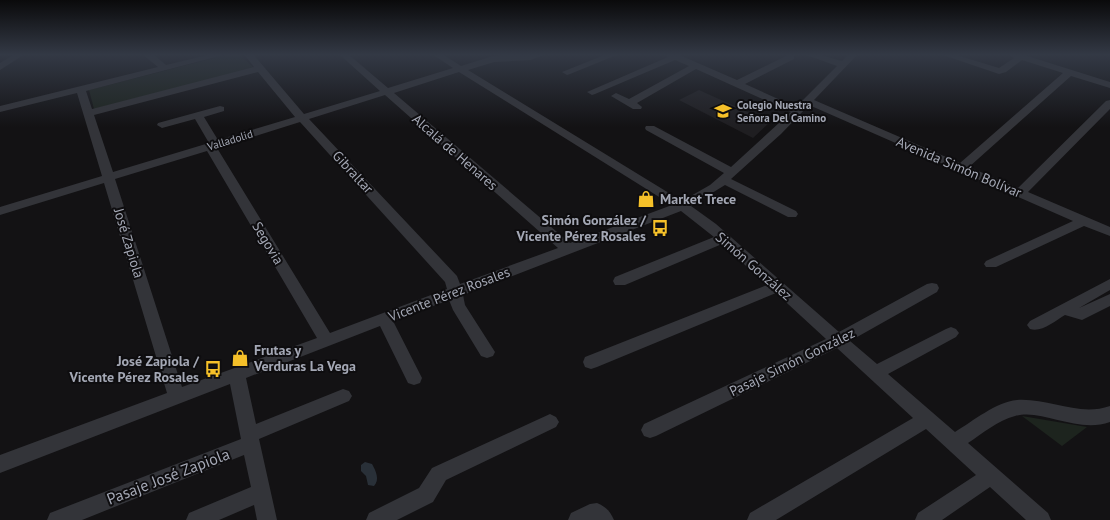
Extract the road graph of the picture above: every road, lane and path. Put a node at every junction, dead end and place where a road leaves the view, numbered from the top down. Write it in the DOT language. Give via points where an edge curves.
graph roads {
  1 [pos="123,78"];
  2 [pos="223,78"];
  3 [pos="270,78"];
  4 [pos="370,78"];
  5 [pos="430,78"];
  6 [pos="475,78"];
  7 [pos="622,78"];
  8 [pos="676,78"];
  9 [pos="724,78"];
  10 [pos="748,78"];
  11 [pos="831,78"];
  12 [pos="1063,78"];
  13 [pos="1089,78"];
  14 [pos="737,84"];
  15 [pos="1110,85"];
  16 [pos="81,89"];
  17 [pos="385,92"];
  18 [pos="592,92"];
  19 [pos="616,96"];
  20 [pos="808,101"];
  21 [pos="1110,103"];
  22 [pos="0,109"];
  23 [pos="220,109"];
  24 [pos="798,112"];
  25 [pos="89,113"];
  26 [pos="198,115"];
  27 [pos="302,118"];
  28 [pos="162,125"];
  29 [pos="650,128"];
  30 [pos="213,145"];
  31 [pos="961,168"];
  32 [pos="727,176"];
  33 [pos="108,178"];
  34 [pos="1020,193"];
  35 [pos="682,206"];
  36 [pos="0,211"];
  37 [pos="792,214"];
  38 [pos="1084,221"];
  39 [pos="1110,232"];
  40 [pos="724,238"];
  41 [pos="568,249"];
  42 [pos="991,264"];
  43 [pos="620,281"];
  44 [pos="1110,284"];
  45 [pos="778,286"];
  46 [pos="932,288"];
  47 [pos="455,292"];
  48 [pos="1110,299"];
  49 [pos="1062,309"];
  50 [pos="384,318"];
  51 [pos="1035,325"];
  52 [pos="951,333"];
  53 [pos="326,340"];
  54 [pos="838,340"];
  55 [pos="487,352"];
  56 [pos="591,362"];
  57 [pos="875,373"];
  58 [pos="237,375"];
  59 [pos="414,378"];
  60 [pos="344,396"];
  61 [pos="177,397"];
  62 [pos="1110,414"];
  63 [pos="927,419"];
  64 [pos="550,422"];
  65 [pos="650,430"];
  66 [pos="250,440"];
  67 [pos="954,442"];
  68 [pos="0,464"];
  69 [pos="991,476"];
  70 [pos="261,492"];
  71 [pos="57,520"];
  72 [pos="196,520"];
  73 [pos="267,520"];
  74 [pos="376,520"];
  75 [pos="578,520"];
  76 [pos="604,520"];
  77 [pos="757,520"];
  78 [pos="925,520"];
  79 [pos="1041,520"];
  1 -- 16 [label="street"];
  2 -- 25 [label="street"];
  3 -- 27 [label="street, Gibraltar"];
  4 -- 17 [label="street, Alcalá de Henares"];
  5 -- 17 [label="street, Valladolid"];
  6 -- 35 [label="street, Simón González"];
  7 -- 18 [label="street"];
  8 -- 19 [label="street" via="633,105"];
  9 -- 14 [label="street"];
  10 -- 14 [label="street"];
  11 -- 20 [label="street, Vicente Pérez Rosales"];
  12 -- 31 [label="street"];
  13 -- 15 [label="street"];
  14 -- 24 [label="street"];
  16 -- 22 [label="street"];
  16 -- 25 [label="street, José Zapiola"];
  17 -- 27 [label="street, Valladolid"];
  17 -- 41 [label="street, Alcalá de Henares"];
  20 -- 24 [label="street, Vicente Pérez Rosales"];
  20 -- 31 [label="street, Avenida Simón Bolívar"];
  21 -- 34 [label="street"];
  23 -- 26 [label="street"];
  24 -- 32 [label="street, Vicente Pérez Rosales"];
  25 -- 33 [label="street, José Zapiola"];
  26 -- 28 [label="street"];
  26 -- 30 [label="street, Segovia"];
  27 -- 30 [label="street, Valladolid"];
  27 -- 47 [label="street, Gibraltar" via="452,280"];
  29 -- 32 [label="street"];
  30 -- 33 [label="street, Valladolid"];
  30 -- 53 [label="street, Segovia"];
  31 -- 34 [label="street, Avenida Simón Bolívar"];
  32 -- 35 [label="street, Vicente Pérez Rosales" via="714,188"];
  32 -- 37 [label="street"];
  33 -- 36 [label="street, Valladolid"];
  33 -- 61 [label="street, José Zapiola"];
  34 -- 38 [label="street, Avenida Simón Bolívar"];
  35 -- 40 [label="street, Simón González"];
  35 -- 41 [label="street, Vicente Pérez Rosales"];
  38 -- 39 [label="street, Avenida Simón Bolívar"];
  38 -- 42 [label="street"];
  40 -- 43 [label="street"];
  40 -- 45 [label="street, Simón González"];
  41 -- 47 [label="street, Vicente Pérez Rosales"];
  44 -- 49 [label="street"];
  45 -- 54 [label="street, Simón González"];
  45 -- 56 [label="street"];
  46 -- 54 [label="street, Pasaje Simón González"];
  47 -- 50 [label="street, Vicente Pérez Rosales"];
  47 -- 55 [label="street, Gibraltar" via="458,306"];
  48 -- 49 [label="street" via="1082,314"];
  49 -- 51 [label="street"];
  50 -- 53 [label="street, Vicente Pérez Rosales"];
  50 -- 59 [label="street"];
  52 -- 57 [label="street"];
  53 -- 58 [label="street, Vicente Pérez Rosales"];
  54 -- 57 [label="street, Simón González"];
  54 -- 65 [label="street, Pasaje Simón González"];
  57 -- 63 [label="street, Simón González"];
  58 -- 61 [label="street, Vicente Pérez Rosales"];
  58 -- 66 [label="street"];
  60 -- 66 [label="street, Pasaje José Zapiola"];
  61 -- 68 [label="street, Vicente Pérez Rosales"];
  62 -- 67 [label="street" via="1092,418 1026,407 1012,408"];
  63 -- 67 [label="street, Simón González"];
  63 -- 77 [label="street"];
  64 -- 74 [label="street" via="439,474 426,495"];
  66 -- 70 [label="street"];
  66 -- 71 [label="street, Pasaje José Zapiola"];
  67 -- 69 [label="street, Simón González"];
  69 -- 78 [label="street"];
  69 -- 79 [label="street, Simón González"];
  70 -- 72 [label="street"];
  70 -- 73 [label="street"];
  75 -- 76 [label="street" via="597,513"];
}
